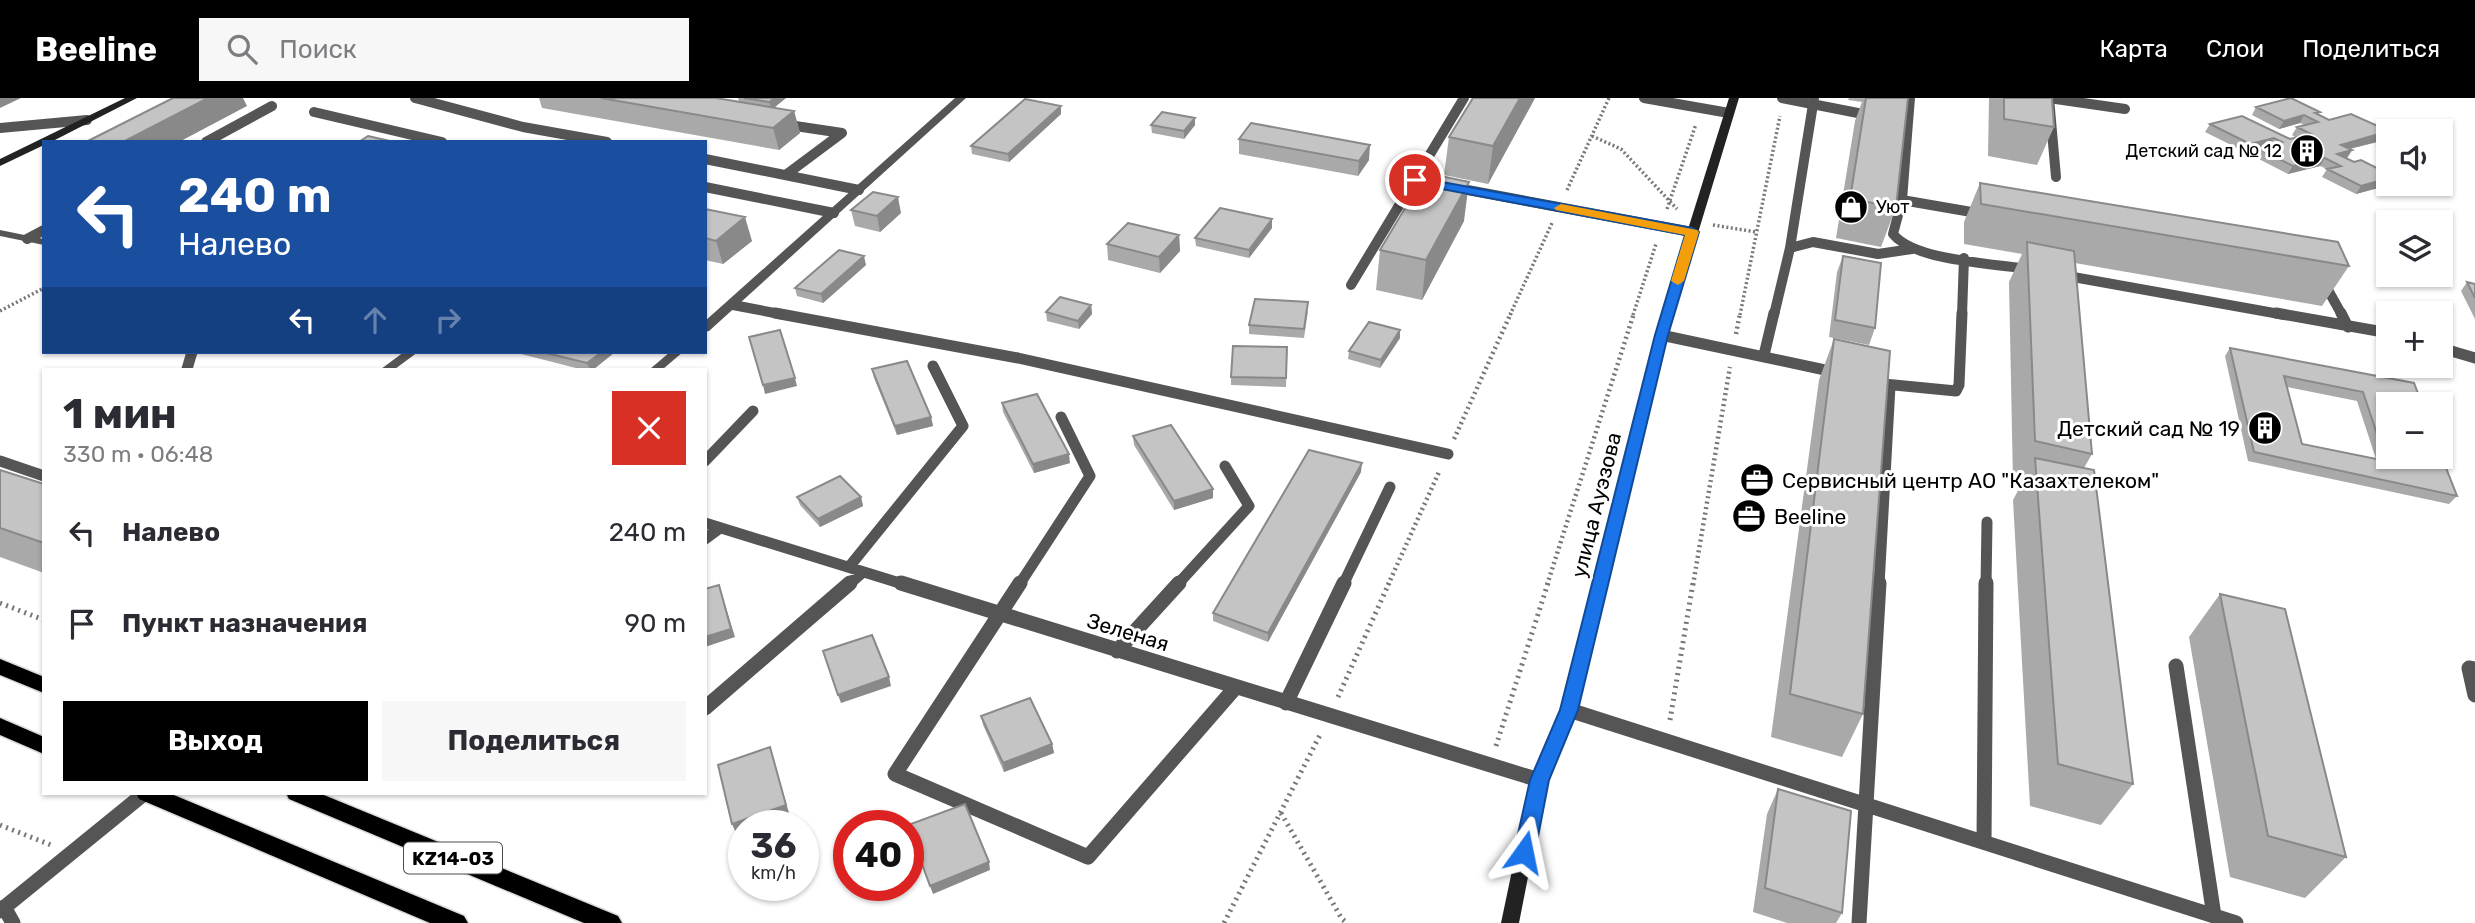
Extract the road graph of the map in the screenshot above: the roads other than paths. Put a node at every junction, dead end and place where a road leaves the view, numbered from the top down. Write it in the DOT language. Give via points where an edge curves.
graph roads {
  1 [pos="132,98"];
  2 [pos="415,98"];
  3 [pos="961,98"];
  4 [pos="1464,98"];
  5 [pos="1644,98"];
  6 [pos="1734,98"];
  7 [pos="1783,98"];
  8 [pos="1910,98"];
  9 [pos="2049,98"];
  10 [pos="1813,101"];
  11 [pos="272,106"];
  12 [pos="2125,109"];
  13 [pos="314,112"];
  14 [pos="1729,113"];
  15 [pos="87,120"];
  16 [pos="766,122"];
  17 [pos="1908,122"];
  18 [pos="0,128"];
  19 [pos="47,140"];
  20 [pos="210,140"];
  21 [pos="433,140"];
  22 [pos="596,140"];
  23 [pos="42,142"];
  24 [pos="707,159"];
  25 [pos="0,163"];
  26 [pos="787,174"];
  27 [pos="2056,177"];
  28 [pos="1415,180"];
  29 [pos="707,187"];
  30 [pos="859,190"];
  31 [pos="1902,200"];
  32 [pos="834,213"];
  33 [pos="1996,216"];
  34 [pos="1694,227"];
  35 [pos="42,230"];
  36 [pos="0,233"];
  37 [pos="27,239"];
  38 [pos="42,242"];
  39 [pos="1790,248"];
  40 [pos="1912,249"];
  41 [pos="1964,257"];
  42 [pos="2316,277"];
  43 [pos="1351,285"];
  44 [pos="733,305"];
  45 [pos="707,326"];
  46 [pos="2348,327"];
  47 [pos="2376,331"];
  48 [pos="1661,335"];
  49 [pos="2453,352"];
  50 [pos="409,354"];
  51 [pos="675,354"];
  52 [pos="1764,355"];
  53 [pos="2475,358"];
  54 [pos="933,366"];
  55 [pos="388,368"];
  56 [pos="657,368"];
  57 [pos="1852,376"];
  58 [pos="754,411"];
  59 [pos="1061,417"];
  60 [pos="1448,454"];
  61 [pos="707,459"];
  62 [pos="0,461"];
  63 [pos="1225,466"];
  64 [pos="42,475"];
  65 [pos="1390,487"];
  66 [pos="1987,522"];
  67 [pos="707,524"];
  68 [pos="720,527"];
  69 [pos="707,537"];
  70 [pos="849,567"];
  71 [pos="863,572"];
  72 [pos="1000,614"];
  73 [pos="1117,651"];
  74 [pos="2176,666"];
  75 [pos="0,667"];
  76 [pos="2475,669"];
  77 [pos="42,684"];
  78 [pos="1235,688"];
  79 [pos="2475,695"];
  80 [pos="1286,703"];
  81 [pos="707,706"];
  82 [pos="1569,710"];
  83 [pos="0,726"];
  84 [pos="42,745"];
  85 [pos="1539,780"];
  86 [pos="144,795"];
  87 [pos="151,795"];
  88 [pos="302,795"];
  89 [pos="1864,804"];
  90 [pos="1984,842"];
  91 [pos="2,909"];
  92 [pos="2214,916"];
  93 [pos="13,923"];
  94 [pos="456,923"];
  95 [pos="610,923"];
  96 [pos="1510,923"];
  97 [pos="1859,923"];
  98 [pos="2236,923"];
  1 -- 15 [label="street"];
  2 -- 22 [label="lane" via="523,127"];
  3 -- 30 [label="street"];
  4 -- 28 [label="lane"];
  5 -- 14 [label="lane"];
  6 -- 14 [label="street, улица Ауэзова"];
  7 -- 10 [label="lane"];
  8 -- 17 [label="lane"];
  9 -- 12 [label="lane"];
  9 -- 27 [label="lane"];
  10 -- 17 [label="lane"];
  10 -- 39 [label="lane"];
  11 -- 20 [label="lane"];
  13 -- 21 [label="lane"];
  14 -- 34 [label="street, улица Ауэзова"];
  15 -- 18 [label="lane"];
  15 -- 19 [label="street"];
  16 -- 26 [label="lane" via="842,133"];
  17 -- 31 [label="lane"];
  23 -- 25 [label="street"];
  24 -- 26 [label="lane"];
  26 -- 30 [label="lane"];
  28 -- 34 [label="lane" via="1662,226"];
  28 -- 43 [label="lane"];
  29 -- 32 [label="lane"];
  30 -- 32 [label="street"];
  31 -- 33 [label="lane"];
  31 -- 40 [label="lane" via="1893,234"];
  32 -- 44 [label="street"];
  34 -- 48 [label="street, улица Ауэзова"];
  35 -- 37 [label="lane"];
  36 -- 37 [label="street"];
  37 -- 38 [label="street"];
  39 -- 40 [label="lane" via="1804,241 1822,241 1878,254"];
  39 -- 52 [label="lane"];
  40 -- 41 [label="lane"];
  41 -- 46 [label="lane"];
  41 -- 89 [label="lane" via="1956,391 1884,384"];
  42 -- 46 [label="lane" via="2327,284"];
  44 -- 45 [label="street"];
  44 -- 60 [label="lane" via="1018,358"];
  46 -- 47 [label="lane"];
  48 -- 52 [label="lane"];
  48 -- 82 [label="street, улица Ауэзова"];
  49 -- 53 [label="lane"];
  50 -- 55 [label="street"];
  51 -- 56 [label="street"];
  52 -- 57 [label="lane"];
  54 -- 70 [label="lane" via="963,426"];
  58 -- 61 [label="lane"];
  59 -- 72 [label="lane" via="1090,476"];
  62 -- 64 [label="lane"];
  63 -- 73 [label="lane" via="1249,506"];
  65 -- 80 [label="lane"];
  66 -- 90 [label="lane"];
  67 -- 68 [label="lane, Зеленая"];
  68 -- 69 [label="lane"];
  68 -- 70 [label="lane, Зеленая"];
  70 -- 71 [label="lane, Зеленая"];
  71 -- 72 [label="lane, Зеленая"];
  71 -- 81 [label="lane"];
  72 -- 73 [label="lane, Зеленая"];
  72 -- 78 [label="lane" via="895,774 1088,857"];
  73 -- 78 [label="lane, Зеленая"];
  74 -- 92 [label="lane"];
  75 -- 77 [label="main road"];
  76 -- 79 [label="lane" via="2469,668"];
  78 -- 80 [label="lane, Зеленая"];
  80 -- 85 [label="lane, Зеленая"];
  82 -- 85 [label="street, улица Ауэзова"];
  82 -- 89 [label="lane"];
  83 -- 84 [label="main road"];
  85 -- 96 [label="street, улица Ауэзова"];
  86 -- 91 [label="lane"];
  87 -- 94 [label="main road, KZ14-03"];
  88 -- 95 [label="main road, KZ14-03"];
  89 -- 90 [label="lane"];
  89 -- 97 [label="lane"];
  90 -- 92 [label="lane"];
  91 -- 93 [label="lane"];
  92 -- 98 [label="lane"];
}
